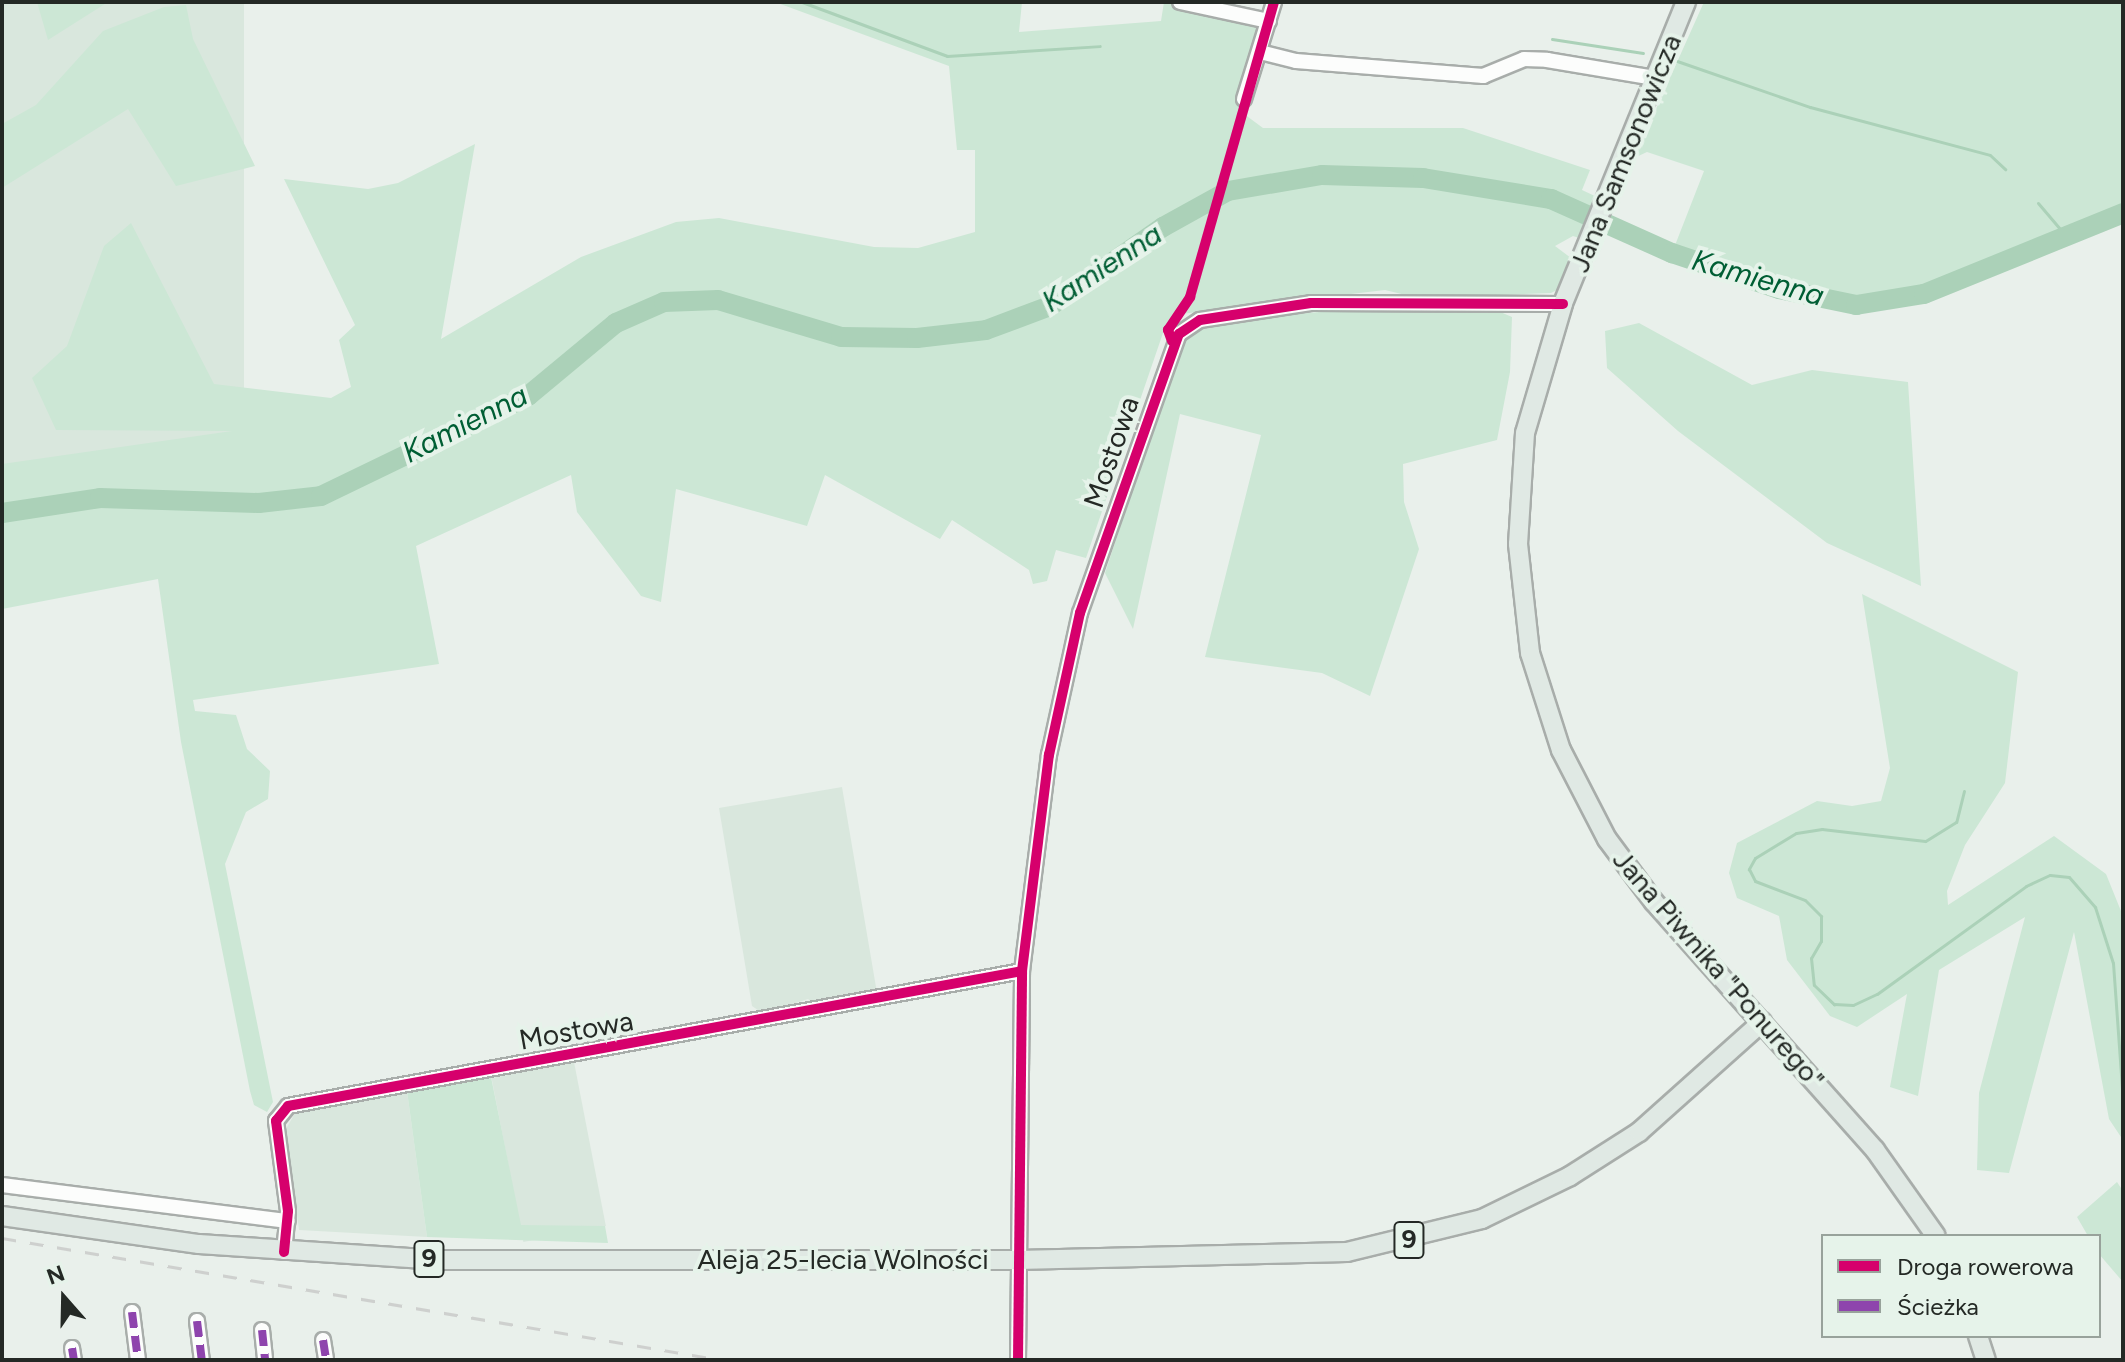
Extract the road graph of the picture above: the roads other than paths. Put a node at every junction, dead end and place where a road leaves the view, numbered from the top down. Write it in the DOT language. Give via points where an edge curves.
graph roads {
  1 [pos="1180,2"];
  2 [pos="1274,2"];
  3 [pos="1686,2"];
  4 [pos="1269,21"];
  5 [pos="1260,52"];
  6 [pos="1655,78"];
  7 [pos="1244,99"];
  8 [pos="1563,304"];
  9 [pos="1022,971"];
  10 [pos="1762,1022"];
  11 [pos="2,1185"];
  12 [pos="2,1216"];
  13 [pos="288,1221"];
  14 [pos="1935,1234"];
  15 [pos="284,1252"];
  16 [pos="1018,1260"];
  17 [pos="132,1312"];
  18 [pos="197,1321"];
  19 [pos="262,1330"];
  20 [pos="1979,1338"];
  21 [pos="323,1340"];
  22 [pos="138,1360"];
  23 [pos="202,1360"];
  24 [pos="265,1360"];
  25 [pos="326,1360"];
  26 [pos="1018,1360"];
  27 [pos="1986,1360"];
  1 -- 4 [label="street"];
  2 -- 4 [label="street"];
  3 -- 6 [label="main road, Jana Samsonowicza"];
  4 -- 5 [label="street"];
  5 -- 6 [label="street" via="1296,61 1483,76 1524,59 1547,60"];
  5 -- 7 [label="street"];
  6 -- 8 [label="main road, Jana Samsonowicza"];
  8 -- 9 [label="street, Mostowa" via="1311,303 1200,320 1179,334 1071,645 1047,769"];
  8 -- 10 [label="main road, Jana Piwnika \"Ponurego\"" via="1525,433 1519,489 1521,584 1538,683 1561,750 1607,839 1654,902"];
  9 -- 13 [label="street, Mostowa" via="288,1106 276,1121"];
  9 -- 16 [label="street, Mostowa"];
  10 -- 14 [label="main road, Jana Piwnika \"Ponurego\"" via="1875,1150"];
  10 -- 16 [label="main road, Aleja 25-lecia Wolności / 9" via="1620,1146 1482,1219 1347,1252"];
  11 -- 13 [label="street"];
  12 -- 15 [label="main road, Aleja 25-lecia Wolności / 9"];
  13 -- 15 [label="street, Mostowa"];
  15 -- 16 [label="main road, Aleja 25-lecia Wolności / 9" via="452,1260"];
  16 -- 26 [label="street, Mostowa"];
  17 -- 22 [label="street"];
  18 -- 23 [label="street"];
  19 -- 24 [label="street"];
  20 -- 27 [label="main road"];
  21 -- 25 [label="street"];
}
